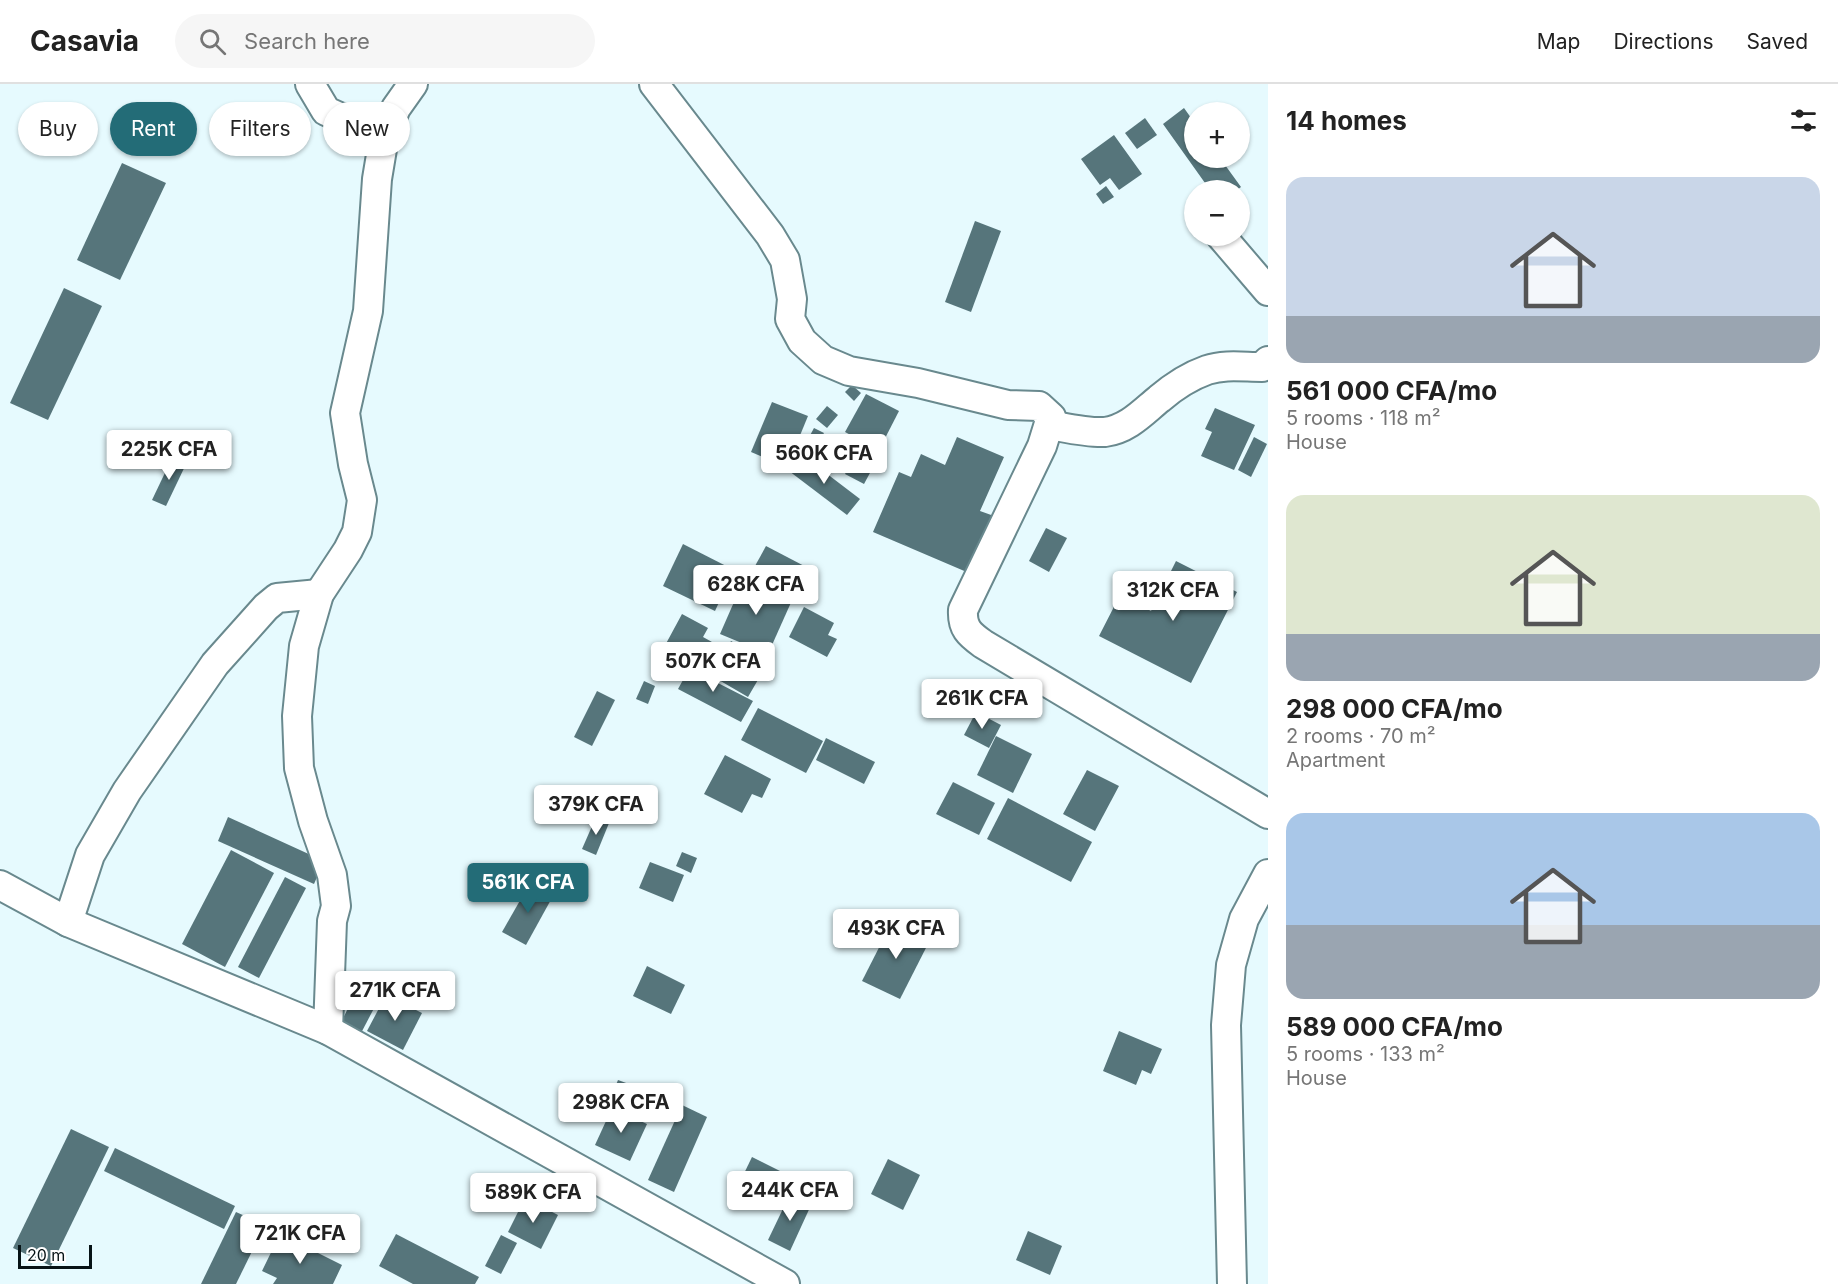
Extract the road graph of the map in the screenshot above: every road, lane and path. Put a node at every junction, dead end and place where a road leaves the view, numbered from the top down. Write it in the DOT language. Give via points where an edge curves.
graph roads {
  1 [pos="310,84"];
  2 [pos="413,84"];
  3 [pos="654,84"];
  4 [pos="400,102"];
  5 [pos="323,106"];
  6 [pos="381,156"];
  7 [pos="1230,246"];
  8 [pos="1268,291"];
  9 [pos="1268,361"];
  10 [pos="1050,425"];
  11 [pos="320,594"];
  12 [pos="1268,814"];
  13 [pos="1268,874"];
  14 [pos="0,885"];
  15 [pos="68,922"];
  16 [pos="328,1030"];
  17 [pos="785,1284"];
  18 [pos="1232,1284"];
  1 -- 5 [label="street"];
  2 -- 4 [label="street"];
  3 -- 10 [label="street" via="770,235 785,260 792,299 790,319 802,341 823,360 849,371 1008,405 1039,406 1051,417"];
  6 -- 11 [label="street" via="368,310 345,412 362,500 357,532"];
  7 -- 8 [label="street"];
  9 -- 10 [label="street" via="1262,367 1207,370 1181,383 1137,419 1117,429 1103,432"];
  10 -- 12 [label="street" via="963,610 963,623 969,634"];
  11 -- 15 [label="street" via="278,598 215,664 128,791 90,855"];
  11 -- 16 [label="street" via="304,646 297,716 299,768 332,875 336,906 332,921"];
  13 -- 18 [label="street" via="1244,919 1232,965 1226,1025"];
  14 -- 15 [label="street"];
  15 -- 16 [label="street"];
  16 -- 17 [label="street"];
}
